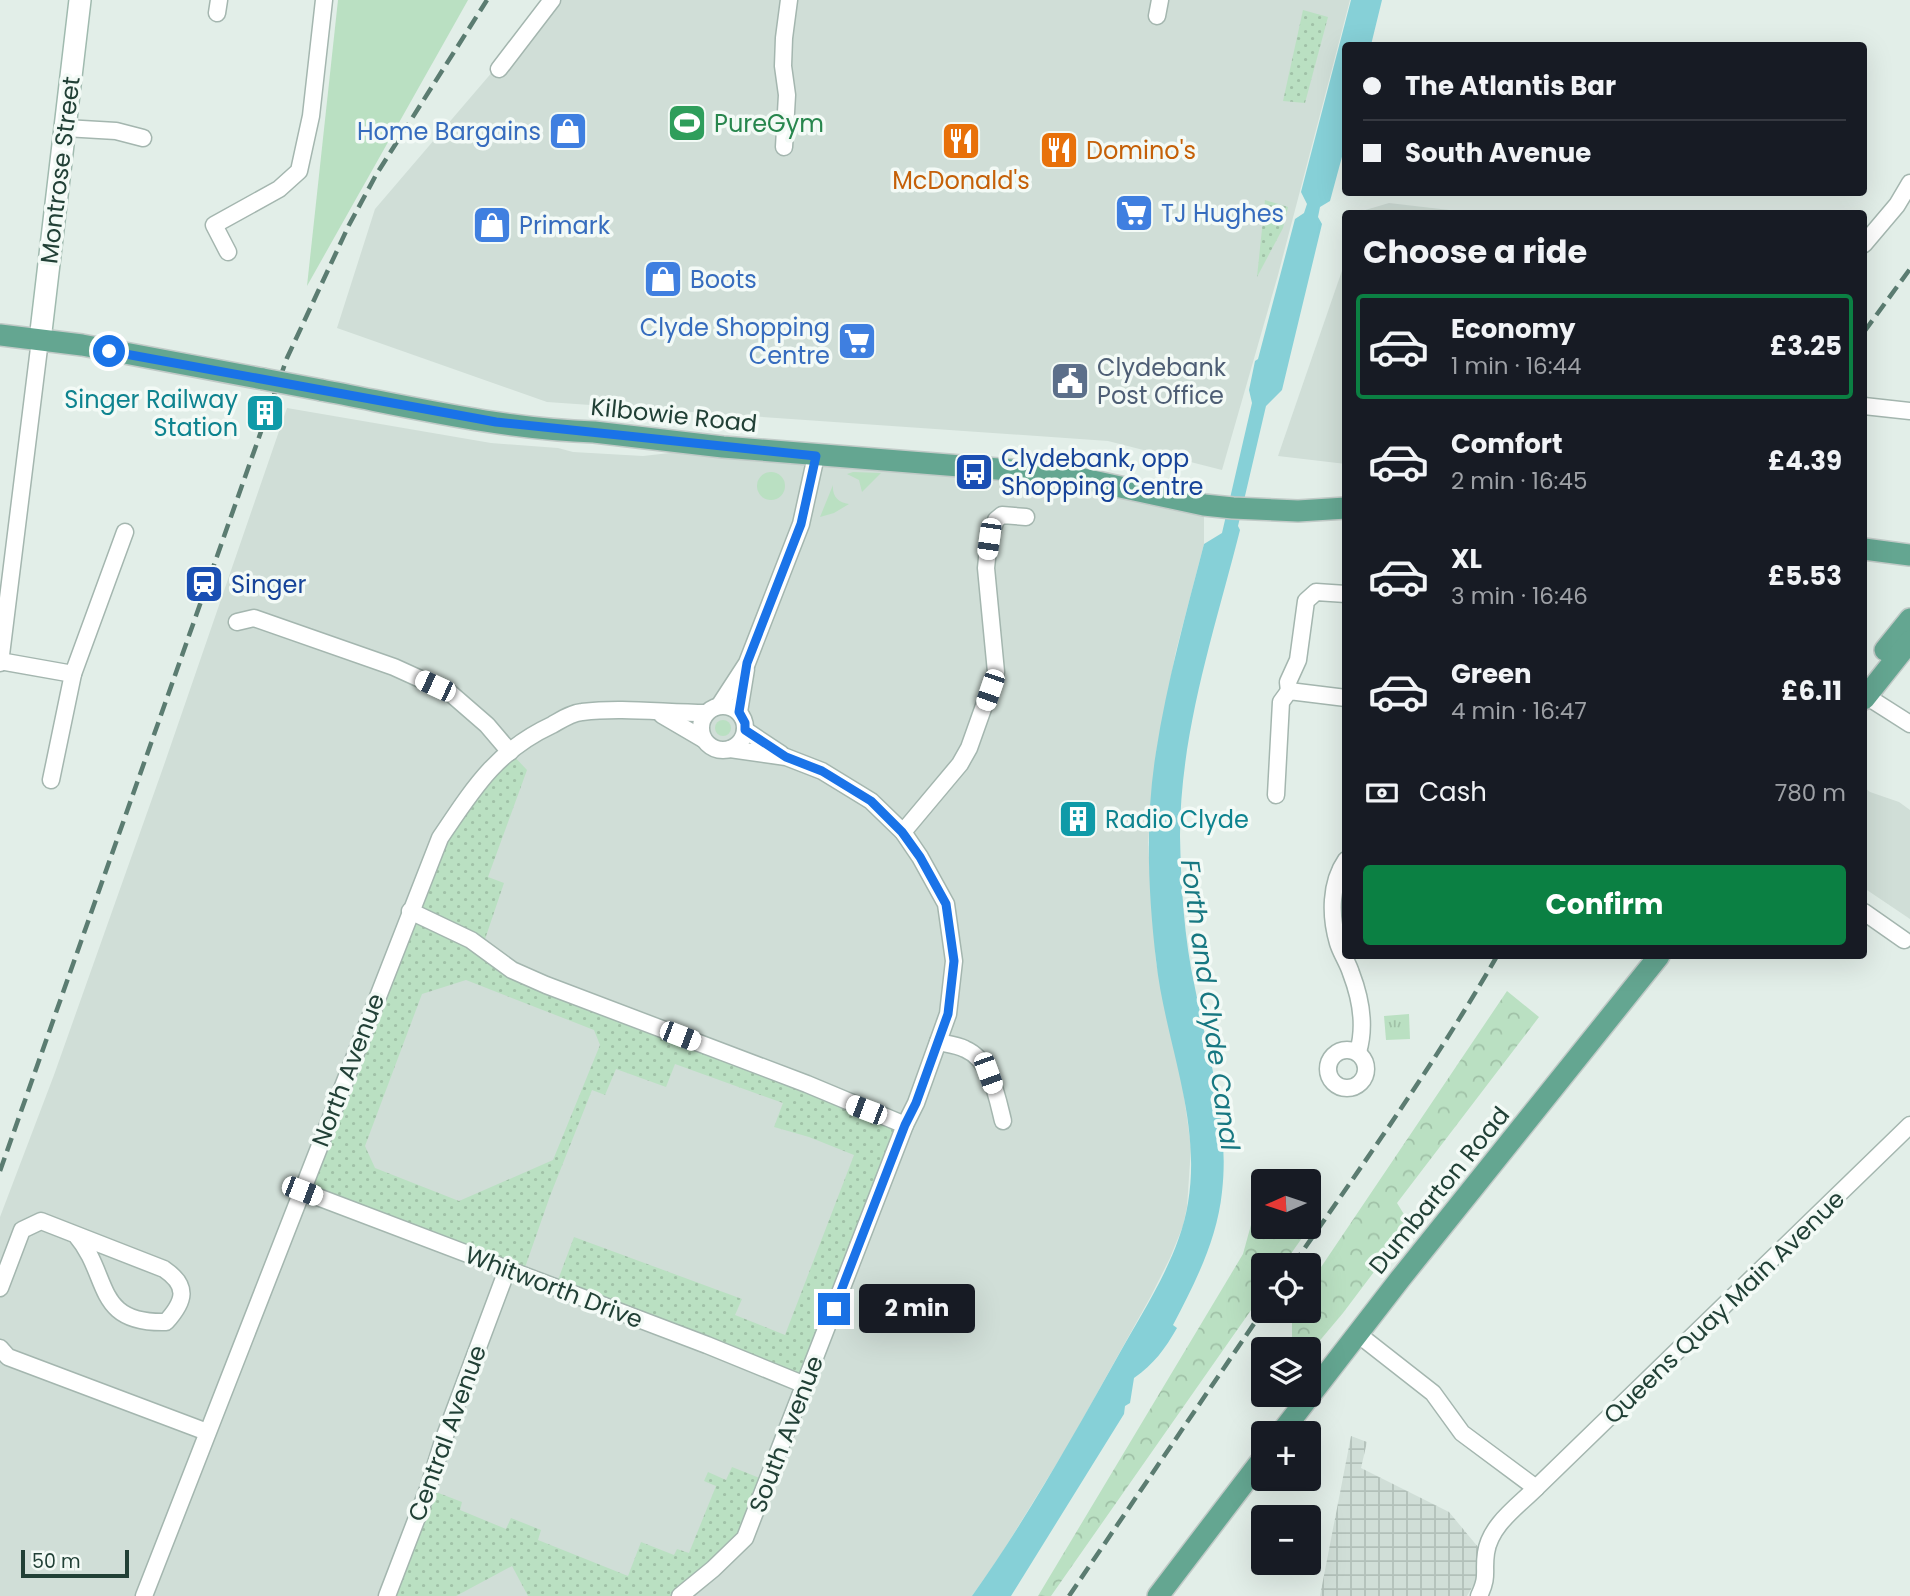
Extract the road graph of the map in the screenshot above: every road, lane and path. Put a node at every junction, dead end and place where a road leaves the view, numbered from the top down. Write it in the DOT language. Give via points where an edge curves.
graph roads {
  1 [pos="80,0"];
  2 [pos="324,0"];
  3 [pos="552,0"];
  4 [pos="789,0"];
  5 [pos="499,69"];
  6 [pos="65,128"];
  7 [pos="143,138"];
  8 [pos="784,147"];
  9 [pos="1910,183"];
  10 [pos="1867,240"];
  11 [pos="228,252"];
  12 [pos="0,335"];
  13 [pos="40,340"];
  14 [pos="1867,406"];
  15 [pos="1910,411"];
  16 [pos="816,456"];
  17 [pos="1342,508"];
  18 [pos="1026,517"];
  19 [pos="125,532"];
  20 [pos="1867,549"];
  21 [pos="1910,555"];
  22 [pos="1342,594"];
  23 [pos="1910,619"];
  24 [pos="237,622"];
  25 [pos="1910,641"];
  26 [pos="0,662"];
  27 [pos="747,663"];
  28 [pos="73,674"];
  29 [pos="1867,685"];
  30 [pos="1867,687"];
  31 [pos="1289,691"];
  32 [pos="1867,692"];
  33 [pos="1342,698"];
  34 [pos="712,710"];
  35 [pos="739,712"];
  36 [pos="660,713"];
  37 [pos="1910,724"];
  38 [pos="745,730"];
  39 [pos="704,739"];
  40 [pos="730,749"];
  41 [pos="510,751"];
  42 [pos="786,757"];
  43 [pos="51,780"];
  44 [pos="1276,795"];
  45 [pos="902,832"];
  46 [pos="1342,866"];
  47 [pos="410,911"];
  48 [pos="1867,914"];
  49 [pos="1904,940"];
  50 [pos="1342,952"];
  51 [pos="1345,959"];
  52 [pos="1649,959"];
  53 [pos="1656,959"];
  54 [pos="1638,980"];
  55 [pos="938,1042"];
  56 [pos="1358,1052"];
  57 [pos="1003,1121"];
  58 [pos="905,1125"];
  59 [pos="1910,1125"];
  60 [pos="302,1191"];
  61 [pos="76,1235"];
  62 [pos="507,1270"];
  63 [pos="0,1287"];
  64 [pos="1359,1335"];
  65 [pos="0,1348"];
  66 [pos="805,1385"];
  67 [pos="1291,1421"];
  68 [pos="207,1432"];
  69 [pos="1251,1474"];
  70 [pos="1536,1488"];
  71 [pos="144,1596"];
  72 [pos="387,1596"];
  73 [pos="680,1596"];
  74 [pos="1158,1596"];
  75 [pos="1479,1596"];
  1 -- 6 [label="street, Montrose Street"];
  2 -- 11 [label="street" via="311,116 299,171 279,188 214,225"];
  3 -- 5 [label="street"];
  4 -- 8 [label="street" via="783,66 787,95"];
  6 -- 7 [label="street" via="116,131"];
  6 -- 13 [label="street, Montrose Street"];
  9 -- 10 [label="street"];
  12 -- 13 [label="main road, Kilbowie Road"];
  13 -- 16 [label="main road, Kilbowie Road, bridge" via="496,422"];
  13 -- 26 [label="street"];
  14 -- 15 [label="street"];
  16 -- 17 [label="main road, Kilbowie Road" via="1060,474 1204,505 1298,511"];
  16 -- 27 [label="street" via="801,524"];
  18 -- 45 [label="street" via="1002,515 989,539 986,568 996,672 969,748"];
  19 -- 28 [label="street"];
  20 -- 21 [label="main road"];
  22 -- 31 [label="street" via="1317,592 1306,601"];
  23 -- 29 [label="main road"];
  24 -- 41 [label="street" via="254,618 394,667 449,692"];
  25 -- 30 [label="main road"];
  26 -- 28 [label="street"];
  27 -- 34 [label="street"];
  27 -- 35 [label="street"];
  28 -- 43 [label="street"];
  31 -- 33 [label="street"];
  31 -- 44 [label="street" via="1281,702"];
  32 -- 37 [label="street"];
  34 -- 35 [label="street" via="733,708"];
  34 -- 36 [label="street, North Avenue"];
  34 -- 39 [label="street" via="701,726"];
  35 -- 38 [label="street"];
  36 -- 39 [label="street, North Avenue"];
  36 -- 41 [label="street, North Avenue" via="578,712 525,737"];
  38 -- 40 [label="street" via="741,742"];
  38 -- 42 [label="street, South Avenue"];
  39 -- 40 [label="street" via="715,749"];
  40 -- 42 [label="street, South Avenue"];
  41 -- 47 [label="street, North Avenue" via="478,781 440,838"];
  42 -- 45 [label="street, South Avenue" via="822,771 871,801"];
  45 -- 55 [label="street, South Avenue" via="946,904 954,961 948,1014"];
  46 -- 50 [label="street" via="1332,900"];
  47 -- 58 [label="street" via="471,940 512,970 546,985"];
  47 -- 60 [label="street, North Avenue"];
  48 -- 49 [label="street"];
  51 -- 56 [label="street" via="1361,1005 1363,1035"];
  52 -- 54 [label="main road, Dumbarton Road"];
  53 -- 54 [label="main road, Dumbarton Road"];
  54 -- 64 [label="main road, Dumbarton Road"];
  55 -- 57 [label="street" via="967,1049 983,1066"];
  55 -- 58 [label="street, South Avenue"];
  58 -- 66 [label="street, South Avenue"];
  59 -- 70 [label="street, Queens Quay Main Avenue"];
  60 -- 62 [label="street, Whitworth Drive"];
  60 -- 68 [label="street, North Avenue"];
  61 -- 61 [label="street" via="88,1248 108,1301 119,1312 148,1322 166,1322 179,1307 182,1290 177,1278"];
  61 -- 63 [label="street" via="41,1221 22,1230"];
  62 -- 66 [label="street, Whitworth Drive"];
  62 -- 72 [label="street, Central Avenue"];
  64 -- 67 [label="main road, Dumbarton Road"];
  64 -- 70 [label="street" via="1433,1393 1462,1433"];
  65 -- 68 [label="street" via="8,1357"];
  66 -- 73 [label="street, South Avenue" via="745,1538"];
  68 -- 71 [label="street, North Avenue"];
  69 -- 74 [label="main road"];
  70 -- 75 [label="street, Queens Quay Main Avenue" via="1494,1529 1486,1553 1487,1579"];
}
